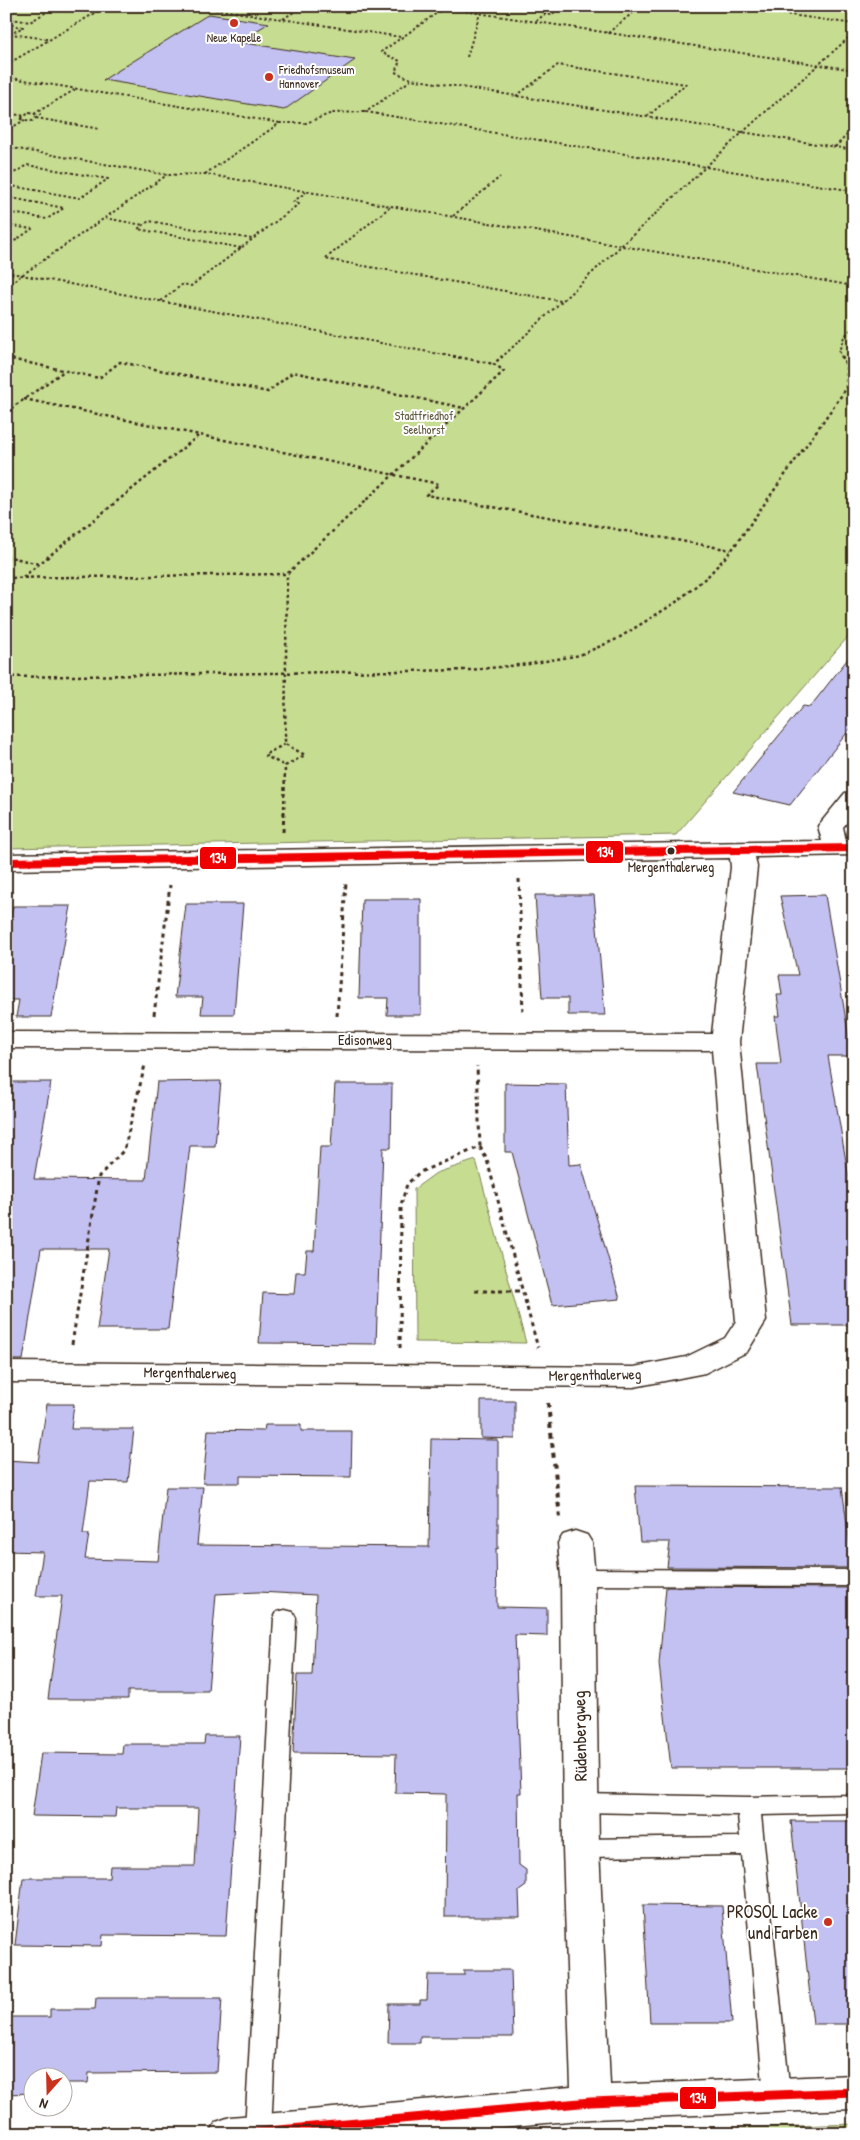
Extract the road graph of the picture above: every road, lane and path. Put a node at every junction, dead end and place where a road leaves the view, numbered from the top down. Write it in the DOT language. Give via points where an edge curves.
graph roads {
  1 [pos="40,6"];
  2 [pos="106,6"];
  3 [pos="197,6"];
  4 [pos="303,6"];
  5 [pos="431,6"];
  6 [pos="562,6"];
  7 [pos="641,6"];
  8 [pos="728,6"];
  9 [pos="444,8"];
  10 [pos="480,14"];
  11 [pos="283,20"];
  12 [pos="6,21"];
  13 [pos="535,22"];
  14 [pos="854,24"];
  15 [pos="608,33"];
  16 [pos="854,33"];
  17 [pos="11,34"];
  18 [pos="6,36"];
  19 [pos="401,38"];
  20 [pos="48,39"];
  21 [pos="467,57"];
  22 [pos="6,65"];
  23 [pos="817,65"];
  24 [pos="854,70"];
  25 [pos="6,77"];
  26 [pos="411,79"];
  27 [pos="76,88"];
  28 [pos="516,96"];
  29 [pos="366,112"];
  30 [pos="6,113"];
  31 [pos="34,114"];
  32 [pos="24,116"];
  33 [pos="648,117"];
  34 [pos="36,118"];
  35 [pos="26,120"];
  36 [pos="280,123"];
  37 [pos="854,128"];
  38 [pos="100,129"];
  39 [pos="6,132"];
  40 [pos="743,132"];
  41 [pos="6,147"];
  42 [pos="835,147"];
  43 [pos="854,150"];
  44 [pos="706,167"];
  45 [pos="205,174"];
  46 [pos="168,175"];
  47 [pos="500,177"];
  48 [pos="6,178"];
  49 [pos="6,185"];
  50 [pos="306,191"];
  51 [pos="854,191"];
  52 [pos="6,197"];
  53 [pos="391,206"];
  54 [pos="6,212"];
  55 [pos="453,217"];
  56 [pos="105,218"];
  57 [pos="6,225"];
  58 [pos="143,225"];
  59 [pos="252,239"];
  60 [pos="621,246"];
  61 [pos="6,247"];
  62 [pos="241,248"];
  63 [pos="6,272"];
  64 [pos="22,275"];
  65 [pos="6,286"];
  66 [pos="854,286"];
  67 [pos="160,301"];
  68 [pos="562,301"];
  69 [pos="854,326"];
  70 [pos="6,358"];
  71 [pos="494,364"];
  72 [pos="64,370"];
  73 [pos="24,399"];
  74 [pos="465,408"];
  75 [pos="6,412"];
  76 [pos="198,436"];
  77 [pos="392,475"];
  78 [pos="731,551"];
  79 [pos="6,556"];
  80 [pos="40,564"];
  81 [pos="287,574"];
  82 [pos="6,578"];
  83 [pos="22,578"];
  84 [pos="286,673"];
  85 [pos="6,677"];
  86 [pos="285,744"];
  87 [pos="285,766"];
  88 [pos="854,798"];
  89 [pos="845,848"];
  90 [pos="741,850"];
  91 [pos="283,858"];
  92 [pos="6,862"];
  93 [pos="519,871"];
  94 [pos="346,874"];
  95 [pos="171,878"];
  96 [pos="6,1040"];
  97 [pos="151,1040"];
  98 [pos="336,1040"];
  99 [pos="477,1040"];
  100 [pos="524,1041"];
  101 [pos="725,1042"];
  102 [pos="480,1147"];
  103 [pos="475,1291"];
  104 [pos="522,1291"];
  105 [pos="6,1372"];
  106 [pos="67,1372"];
  107 [pos="400,1375"];
  108 [pos="546,1376"];
  109 [pos="575,1542"];
  110 [pos="578,1578"];
  111 [pos="854,1578"];
  112 [pos="284,1618"];
  113 [pos="580,1803"];
  114 [pos="854,1804"];
  115 [pos="749,1806"];
  116 [pos="752,1846"];
  117 [pos="581,1848"];
  118 [pos="854,2092"];
  119 [pos="777,2094"];
  120 [pos="590,2102"];
  121 [pos="244,2132"];
  1 -- 12 [label="path" via="53,8 30,22"];
  2 -- 20 [label="path"];
  3 -- 11 [label="path"];
  4 -- 11 [label="path"];
  5 -- 9 [label="path"];
  6 -- 13 [label="path"];
  7 -- 15 [label="path"];
  8 -- 14 [label="path"];
  9 -- 10 [label="path"];
  9 -- 19 [label="path"];
  10 -- 13 [label="path"];
  10 -- 21 [label="path"];
  11 -- 19 [label="path"];
  12 -- 17 [label="path" via="23,27"];
  13 -- 15 [label="path"];
  15 -- 23 [label="path"];
  16 -- 23 [label="path"];
  17 -- 18 [label="path"];
  17 -- 20 [label="path"];
  19 -- 26 [label="path" via="381,52 400,61 395,72"];
  20 -- 22 [label="path"];
  23 -- 24 [label="path"];
  23 -- 40 [label="path"];
  25 -- 27 [label="path"];
  26 -- 28 [label="path"];
  26 -- 29 [label="path"];
  27 -- 31 [label="path"];
  27 -- 36 [label="path"];
  28 -- 33 [label="path"];
  28 -- 33 [label="path" via="558,65 686,84"];
  29 -- 36 [label="path" via="332,113 306,123"];
  29 -- 44 [label="path"];
  30 -- 32 [label="path"];
  31 -- 32 [label="path"];
  31 -- 34 [label="path" via="40,116"];
  32 -- 35 [label="path" via="20,118"];
  33 -- 40 [label="path"];
  34 -- 35 [label="path"];
  34 -- 38 [label="path"];
  35 -- 39 [label="path"];
  36 -- 45 [label="path"];
  37 -- 42 [label="path"];
  40 -- 42 [label="path"];
  40 -- 44 [label="path"];
  41 -- 46 [label="path"];
  42 -- 43 [label="path"];
  44 -- 51 [label="path"];
  44 -- 60 [label="path"];
  45 -- 46 [label="path"];
  45 -- 50 [label="path"];
  46 -- 56 [label="path"];
  47 -- 55 [label="path"];
  48 -- 49 [label="path" via="27,165 108,179 80,198"];
  50 -- 53 [label="path"];
  50 -- 59 [label="path" via="292,202 300,203"];
  52 -- 54 [label="path" via="64,208 47,219"];
  53 -- 55 [label="path"];
  53 -- 68 [label="path" via="325,259"];
  55 -- 60 [label="path"];
  56 -- 58 [label="path"];
  56 -- 64 [label="path"];
  57 -- 61 [label="path" via="32,230"];
  58 -- 59 [label="path" via="149,221"];
  58 -- 62 [label="path" via="138,229"];
  59 -- 62 [label="path"];
  60 -- 66 [label="path"];
  60 -- 68 [label="path"];
  62 -- 67 [label="path" via="191,286 183,284"];
  63 -- 64 [label="path"];
  64 -- 65 [label="path"];
  64 -- 67 [label="path"];
  67 -- 71 [label="path"];
  68 -- 71 [label="path"];
  69 -- 78 [label="path" via="844,337 839,351 847,368 846,389"];
  70 -- 72 [label="path"];
  71 -- 74 [label="path" via="504,371"];
  72 -- 73 [label="path"];
  72 -- 74 [label="path" via="99,378 120,362 268,392 293,372"];
  73 -- 75 [label="path"];
  73 -- 76 [label="path"];
  74 -- 77 [label="path"];
  76 -- 77 [label="path"];
  76 -- 80 [label="path"];
  77 -- 78 [label="path" via="439,484 426,495"];
  77 -- 81 [label="path"];
  78 -- 84 [label="path" via="708,576 675,603 617,639 580,655 470,670"];
  79 -- 80 [label="path"];
  80 -- 83 [label="path"];
  81 -- 83 [label="path"];
  81 -- 84 [label="path"];
  82 -- 83 [label="path"];
  84 -- 85 [label="path"];
  84 -- 86 [label="path"];
  86 -- 87 [label="path" via="305,755"];
  86 -- 87 [label="path" via="264,755"];
  87 -- 91 [label="path"];
  88 -- 89 [label="street" via="830,826"];
  89 -- 90 [label="street"];
  90 -- 91 [label="street"];
  90 -- 101 [label="street, Mergenthalerweg" via="744,867"];
  91 -- 92 [label="street"];
  93 -- 100 [label="path"];
  94 -- 98 [label="path"];
  95 -- 97 [label="path"];
  96 -- 97 [label="street, Edisonweg"];
  97 -- 98 [label="street, Edisonweg"];
  97 -- 106 [label="path" via="124,1150 99,1176"];
  98 -- 99 [label="street, Edisonweg"];
  99 -- 100 [label="street, Edisonweg"];
  99 -- 102 [label="path"];
  100 -- 101 [label="street, Edisonweg"];
  101 -- 108 [label="street, Mergenthalerweg" via="751,1321 736,1345 694,1366 634,1377"];
  102 -- 104 [label="path" via="487,1160"];
  102 -- 107 [label="path" via="420,1172 407,1184 401,1206"];
  103 -- 104 [label="path"];
  104 -- 108 [label="path"];
  105 -- 106 [label="street, Mergenthalerweg"];
  106 -- 107 [label="street, Mergenthalerweg"];
  107 -- 108 [label="street, Mergenthalerweg"];
  108 -- 109 [label="path" via="559,1516"];
  109 -- 110 [label="street, Rüdenbergweg"];
  110 -- 111 [label="lane"];
  110 -- 113 [label="street, Rüdenbergweg"];
  112 -- 121 [label="lane"];
  113 -- 115 [label="lane"];
  113 -- 117 [label="street, Rüdenbergweg"];
  114 -- 115 [label="lane"];
  115 -- 116 [label="lane"];
  116 -- 117 [label="lane"];
  116 -- 119 [label="lane"];
  117 -- 120 [label="street, Rüdenbergweg"];
  118 -- 119 [label="street"];
  119 -- 120 [label="street"];
  120 -- 121 [label="street"];
}
